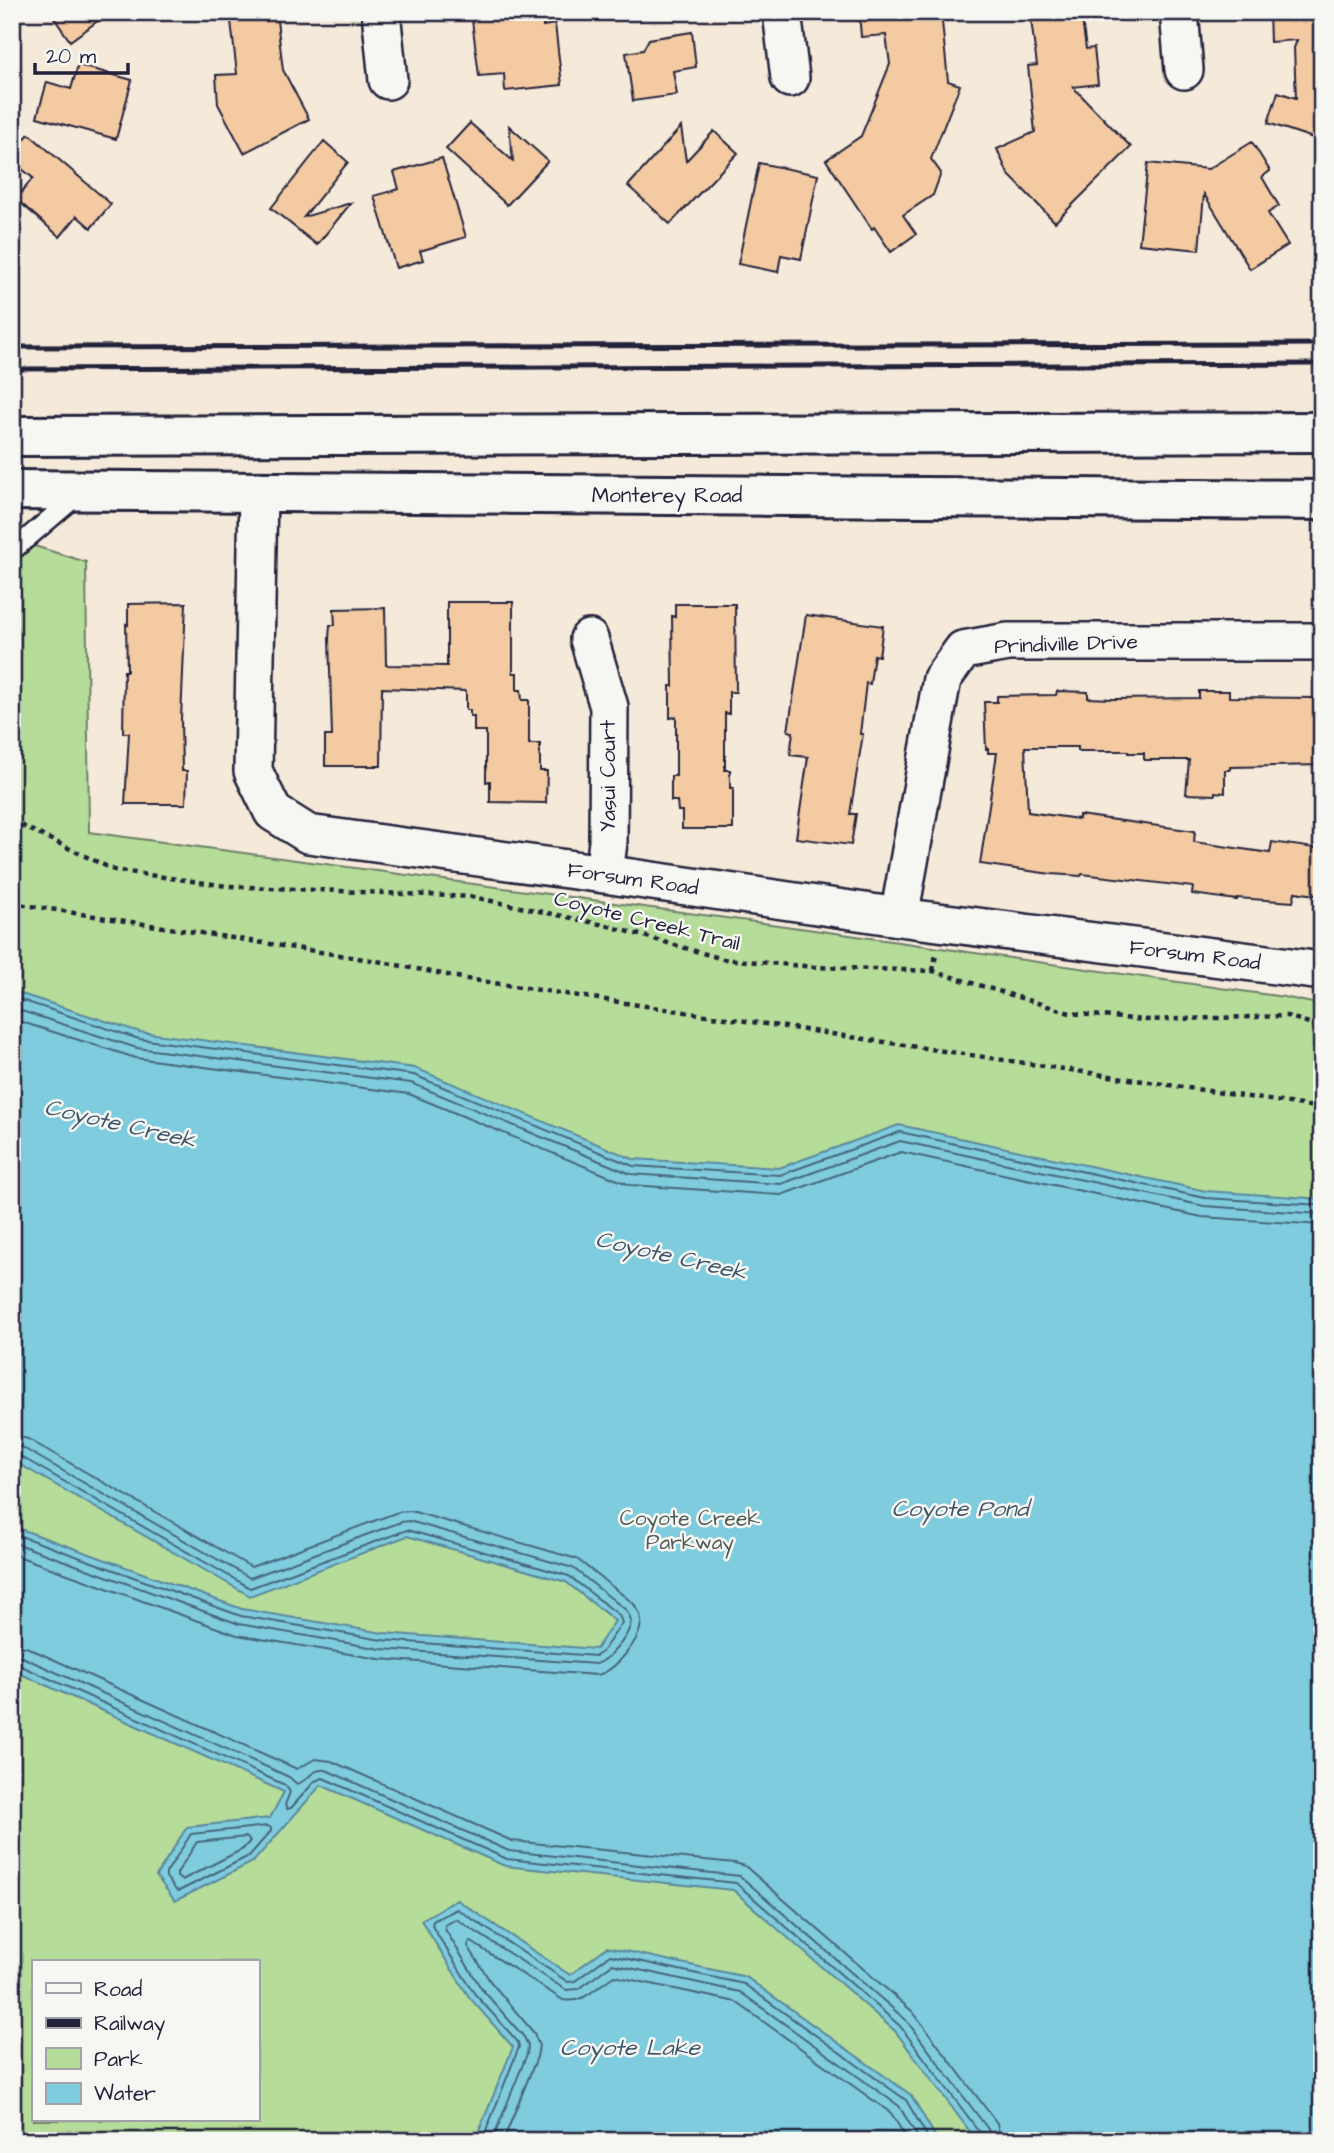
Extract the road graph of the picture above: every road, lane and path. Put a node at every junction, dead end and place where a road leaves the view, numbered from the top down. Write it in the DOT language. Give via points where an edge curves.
graph roads {
  1 [pos="381,12"];
  2 [pos="782,12"];
  3 [pos="1178,12"];
  4 [pos="1184,70"];
  5 [pos="790,78"];
  6 [pos="388,80"];
  7 [pos="1322,432"];
  8 [pos="12,436"];
  9 [pos="12,490"];
  10 [pos="84,490"];
  11 [pos="258,491"];
  12 [pos="1322,500"];
  13 [pos="12,551"];
  14 [pos="589,639"];
  15 [pos="1322,642"];
  16 [pos="12,821"];
  17 [pos="604,874"];
  18 [pos="12,902"];
  19 [pos="899,917"];
  20 [pos="1322,971"];
  21 [pos="1322,1027"];
  22 [pos="1322,1108"];
  1 -- 6 [label="street"];
  2 -- 5 [label="street"];
  3 -- 4 [label="street"];
  7 -- 8 [label="main road"];
  9 -- 10 [label="main road, Monterey Road"];
  10 -- 11 [label="main road, Monterey Road"];
  10 -- 13 [label="lane"];
  11 -- 12 [label="main road, Monterey Road"];
  11 -- 17 [label="street, Forsum Road" via="253,771 273,812 308,834"];
  14 -- 17 [label="street, Yasui Court" via="609,707"];
  15 -- 19 [label="street, Prindiville Drive" via="1008,642 964,650 942,679"];
  16 -- 21 [label="path, Coyote Creek Trail" via="114,870 227,886 473,897 609,926 723,959 933,971 1070,1013 1144,1020 1287,1016"];
  17 -- 19 [label="street, Forsum Road"];
  18 -- 22 [label="path" via="467,979"];
  19 -- 20 [label="street, Forsum Road"];
}
